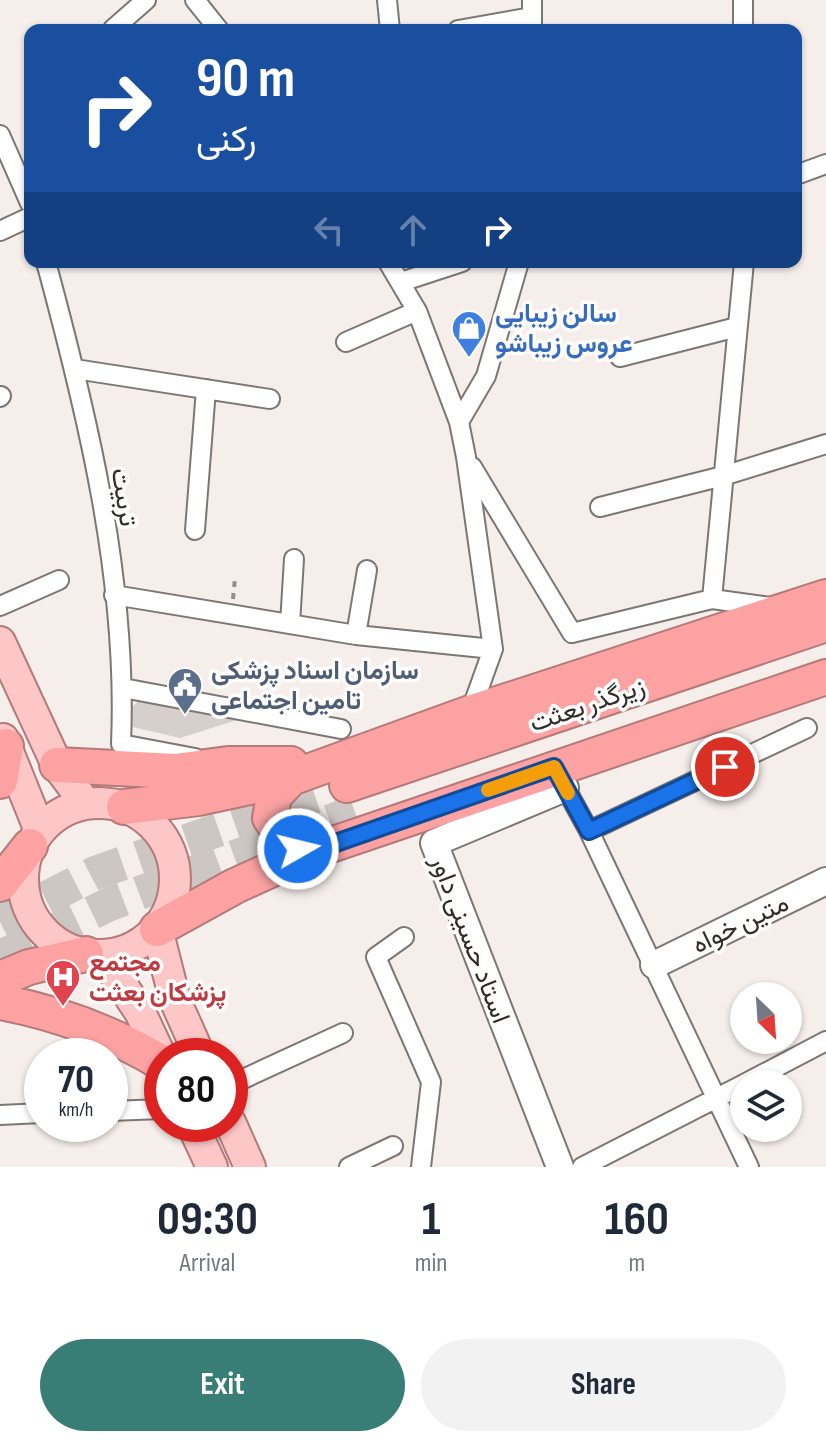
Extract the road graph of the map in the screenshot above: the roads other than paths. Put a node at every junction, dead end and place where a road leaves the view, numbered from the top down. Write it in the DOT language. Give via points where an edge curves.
graph roads {
  1 [pos="146,0"];
  2 [pos="195,0"];
  3 [pos="387,0"];
  4 [pos="743,0"];
  5 [pos="532,16"];
  6 [pos="119,24"];
  7 [pos="214,24"];
  8 [pos="389,24"];
  9 [pos="490,24"];
  10 [pos="743,24"];
  11 [pos="0,135"];
  12 [pos="826,164"];
  13 [pos="802,173"];
  14 [pos="24,189"];
  15 [pos="24,220"];
  16 [pos="0,231"];
  17 [pos="48,268"];
  18 [pos="392,268"];
  19 [pos="444,268"];
  20 [pos="517,268"];
  21 [pos="743,268"];
  22 [pos="401,282"];
  23 [pos="417,311"];
  24 [pos="737,327"];
  25 [pos="346,342"];
  26 [pos="620,357"];
  27 [pos="75,369"];
  28 [pos="206,389"];
  29 [pos="270,399"];
  30 [pos="459,422"];
  31 [pos="826,444"];
  32 [pos="466,457"];
  33 [pos="723,476"];
  34 [pos="600,507"];
  35 [pos="195,530"];
  36 [pos="294,559"];
  37 [pos="367,570"];
  38 [pos="59,580"];
  39 [pos="114,595"];
  40 [pos="826,597"];
  41 [pos="712,599"];
  42 [pos="0,606"];
  43 [pos="786,609"];
  44 [pos="290,624"];
  45 [pos="826,624"];
  46 [pos="356,635"];
  47 [pos="0,642"];
  48 [pos="493,649"];
  49 [pos="826,654"];
  50 [pos="826,677"];
  51 [pos="123,688"];
  52 [pos="470,713"];
  53 [pos="807,728"];
  54 [pos="341,729"];
  55 [pos="2,761"];
  56 [pos="228,764"];
  57 [pos="57,765"];
  58 [pos="291,778"];
  59 [pos="560,778"];
  60 [pos="342,787"];
  61 [pos="86,804"];
  62 [pos="124,807"];
  63 [pos="589,831"];
  64 [pos="35,838"];
  65 [pos="307,853"];
  66 [pos="826,881"];
  67 [pos="0,884"];
  68 [pos="157,929"];
  69 [pos="404,937"];
  70 [pos="94,955"];
  71 [pos="654,965"];
  72 [pos="0,979"];
  73 [pos="0,1002"];
  74 [pos="343,1033"];
  75 [pos="152,1038"];
  76 [pos="192,1038"];
  77 [pos="826,1041"];
  78 [pos="144,1051"];
  79 [pos="771,1070"];
  80 [pos="248,1077"];
  81 [pos="730,1091"];
  82 [pos="715,1099"];
  83 [pos="24,1114"];
  84 [pos="0,1115"];
  85 [pos="200,1142"];
  86 [pos="239,1142"];
  87 [pos="393,1146"];
  88 [pos="212,1167"];
  89 [pos="250,1167"];
  90 [pos="349,1167"];
  91 [pos="421,1167"];
  92 [pos="560,1167"];
  93 [pos="582,1167"];
  94 [pos="749,1167"];
  1 -- 6 [label="street"];
  2 -- 7 [label="street"];
  3 -- 8 [label="street"];
  4 -- 10 [label="street"];
  5 -- 9 [label="street"];
  11 -- 14 [label="street"];
  12 -- 13 [label="street"];
  15 -- 16 [label="street"];
  17 -- 27 [label="street, تربیت"];
  18 -- 22 [label="street"];
  19 -- 22 [label="street"];
  20 -- 30 [label="street" via="486,376"];
  21 -- 24 [label="street"];
  22 -- 23 [label="street"];
  23 -- 25 [label="street"];
  23 -- 30 [label="street"];
  24 -- 26 [label="street"];
  24 -- 33 [label="street"];
  27 -- 28 [label="street"];
  27 -- 39 [label="street, تربیت"];
  28 -- 29 [label="street"];
  28 -- 35 [label="street"];
  30 -- 32 [label="street"];
  31 -- 33 [label="street"];
  32 -- 41 [label="street" via="572,633"];
  32 -- 48 [label="street"];
  33 -- 34 [label="street"];
  33 -- 41 [label="street"];
  36 -- 44 [label="street"];
  37 -- 46 [label="street"];
  38 -- 42 [label="street"];
  39 -- 44 [label="street"];
  39 -- 51 [label="street, تربیت"];
  40 -- 43 [label="highway"];
  41 -- 43 [label="street"];
  43 -- 52 [label="highway"];
  44 -- 46 [label="street"];
  45 -- 60 [label="highway, زیرگذر بعثت"];
  46 -- 48 [label="street"];
  47 -- 57 [label="main road"];
  48 -- 52 [label="street"];
  49 -- 60 [label="highway, زیرگذر بعثت"];
  50 -- 59 [label="highway"];
  51 -- 54 [label="street"];
  51 -- 56 [label="street, تربیت" via="121,744"];
  52 -- 60 [label="highway"];
  53 -- 63 [label="street"];
  55 -- 64 [label="main road"];
  56 -- 57 [label="highway" via="175,771"];
  56 -- 60 [label="highway"];
  57 -- 61 [label="main road"];
  58 -- 60 [label="highway"];
  58 -- 62 [label="highway"];
  58 -- 65 [label="highway" via="270,802 270,818 286,841"];
  59 -- 63 [label="street"];
  59 -- 65 [label="highway"];
  59 -- 92 [label="street, استاد حسینی داور" via="434,843"];
  61 -- 62 [label="main road"];
  61 -- 64 [label="main road" via="53,818"];
  62 -- 68 [label="main road" via="156,828 172,857 175,890"];
  63 -- 71 [label="street"];
  64 -- 67 [label="highway"];
  64 -- 70 [label="main road" via="23,881 29,909 56,942"];
  65 -- 68 [label="highway"];
  66 -- 71 [label="street, متین خواه"];
  68 -- 70 [label="main road" via="141,943"];
  68 -- 76 [label="main road" via="175,1000"];
  69 -- 91 [label="street" via="376,957 431,1082"];
  70 -- 72 [label="highway" via="29,967"];
  70 -- 75 [label="main road" via="140,1012"];
  71 -- 82 [label="street"];
  73 -- 78 [label="highway" via="73,1020"];
  74 -- 80 [label="street"];
  77 -- 79 [label="street"];
  81 -- 82 [label="street"];
  82 -- 93 [label="street"];
  82 -- 94 [label="street"];
  83 -- 84 [label="street"];
  85 -- 88 [label="main road"];
  86 -- 89 [label="main road"];
  87 -- 90 [label="street"];
}
